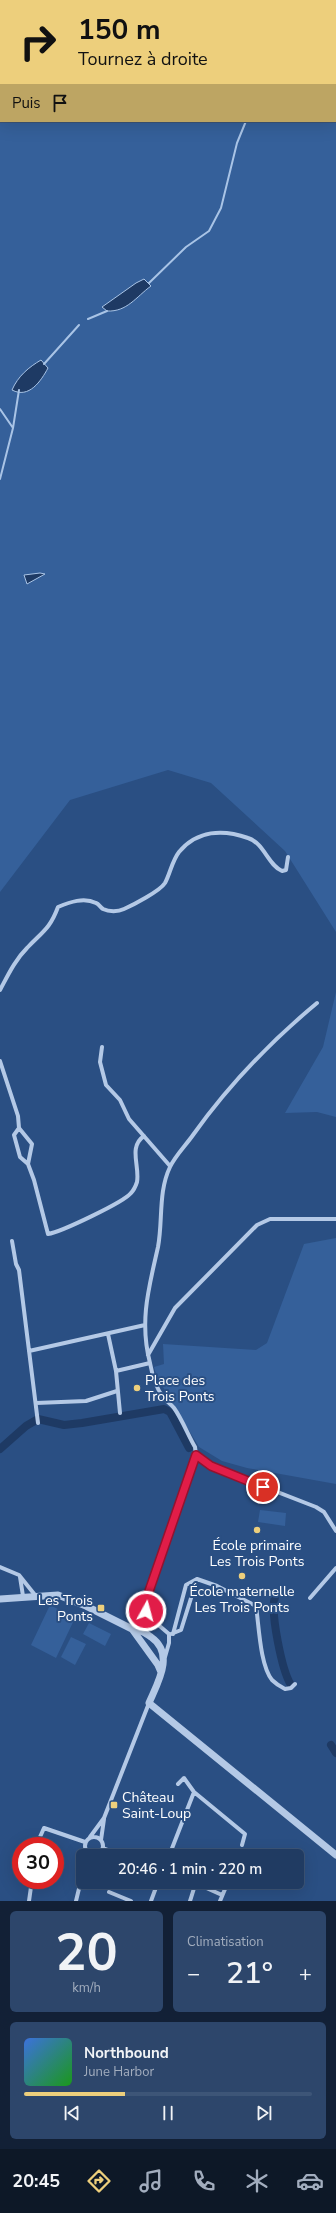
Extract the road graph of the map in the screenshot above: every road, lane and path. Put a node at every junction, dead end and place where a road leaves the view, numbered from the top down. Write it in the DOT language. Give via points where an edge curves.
graph roads {
  1 [pos="288,857"];
  2 [pos="0,990"];
  3 [pos="317,1004"];
  4 [pos="102,1047"];
  5 [pos="0,1061"];
  6 [pos="19,1128"];
  7 [pos="144,1136"];
  8 [pos="28,1164"];
  9 [pos="170,1166"];
  10 [pos="336,1218"];
  11 [pos="12,1241"];
  12 [pos="145,1325"];
  13 [pos="108,1334"];
  14 [pos="29,1352"];
  15 [pos="148,1355"];
  16 [pos="150,1363"];
  17 [pos="116,1371"];
  18 [pos="117,1391"];
  19 [pos="36,1403"];
  20 [pos="120,1413"];
  21 [pos="38,1423"];
  22 [pos="196,1455"];
  23 [pos="336,1531"];
  24 [pos="0,1567"];
  25 [pos="336,1568"];
  26 [pos="19,1575"];
  27 [pos="197,1579"];
  28 [pos="35,1595"];
  29 [pos="23,1596"];
  30 [pos="310,1598"];
  31 [pos="0,1599"];
  32 [pos="132,1629"];
  33 [pos="171,1634"];
  34 [pos="165,1657"];
  35 [pos="161,1672"];
  36 [pos="295,1684"];
  37 [pos="149,1704"];
  38 [pos="178,1784"];
  39 [pos="194,1792"];
  40 [pos="104,1818"];
  41 [pos="40,1837"];
  42 [pos="90,1837"];
  43 [pos="101,1840"];
  44 [pos="85,1842"];
  45 [pos="242,1844"];
  46 [pos="103,1848"];
  47 [pos="85,1849"];
  48 [pos="172,1849"];
  49 [pos="336,1855"];
  50 [pos="31,1889"];
  51 [pos="79,1889"];
  52 [pos="155,1889"];
  53 [pos="193,1889"];
  54 [pos="211,1889"];
  55 [pos="224,1889"];
  56 [pos="109,1892"];
  57 [pos="222,1894"];
  58 [pos="29,1901"];
  59 [pos="76,1901"];
  60 [pos="130,1901"];
  61 [pos="150,1901"];
  62 [pos="190,1901"];
  63 [pos="220,1901"];
  1 -- 2 [label="street" via="286,870 282,871 277,869 260,845 249,838 214,831 204,833 179,852 165,883 122,910 102,909 98,903 86,900 71,901 58,907 53,921 12,966"];
  3 -- 9 [label="street" via="294,1022 232,1086"];
  4 -- 7 [label="street" via="100,1062 106,1085 120,1100 129,1119"];
  5 -- 6 [label="street" via="18,1116"];
  6 -- 8 [label="street" via="32,1144"];
  6 -- 8 [label="street" via="14,1135 20,1157"];
  7 -- 8 [label="street" via="138,1140 135,1147 137,1182 131,1194 57,1232 48,1234"];
  7 -- 9 [label="street"];
  9 -- 12 [label="street" via="162,1197 162,1227 146,1293"];
  10 -- 15 [label="street" via="270,1219 257,1225 175,1308"];
  11 -- 14 [label="street" via="19,1270"];
  12 -- 13 [label="street"];
  12 -- 15 [label="street"];
  13 -- 14 [label="street"];
  13 -- 17 [label="street"];
  14 -- 19 [label="street"];
  15 -- 16 [label="street"];
  16 -- 17 [label="street"];
  16 -- 22 [label="street" via="157,1386 162,1396 174,1408 195,1447"];
  17 -- 18 [label="street"];
  18 -- 19 [label="street" via="86,1401"];
  18 -- 20 [label="street"];
  19 -- 21 [label="street"];
  22 -- 23 [label="street" via="211,1466 316,1507 324,1512"];
  22 -- 33 [label="street" via="146,1600 148,1616"];
  24 -- 26 [label="street"];
  25 -- 30 [label="street"];
  26 -- 28 [label="street"];
  26 -- 29 [label="street"];
  27 -- 33 [label="street" via="186,1585"];
  27 -- 33 [label="street" via="181,1630"];
  27 -- 36 [label="street" via="256,1606 268,1672 272,1680 285,1689"];
  28 -- 29 [label="street"];
  28 -- 32 [label="street" via="58,1595"];
  29 -- 31 [label="street"];
  32 -- 34 [label="street" via="141,1631 155,1640"];
  32 -- 35 [label="street"];
  33 -- 34 [label="street"];
  34 -- 35 [label="street"];
  35 -- 37 [label="street"];
  37 -- 40 [label="street"];
  37 -- 49 [label="street"];
  38 -- 39 [label="street" via="184,1778"];
  39 -- 45 [label="street" via="245,1834"];
  39 -- 48 [label="street"];
  40 -- 42 [label="street"];
  40 -- 43 [label="street"];
  41 -- 44 [label="street" via="44,1828"];
  42 -- 43 [label="street"];
  42 -- 44 [label="street"];
  43 -- 46 [label="street"];
  44 -- 47 [label="street"];
  50 -- 58 [label="street"];
  51 -- 59 [label="street"];
  52 -- 61 [label="street"];
  53 -- 62 [label="street"];
  54 -- 57 [label="street"];
  55 -- 57 [label="street"];
  56 -- 60 [label="street"];
  57 -- 63 [label="street"];
}
